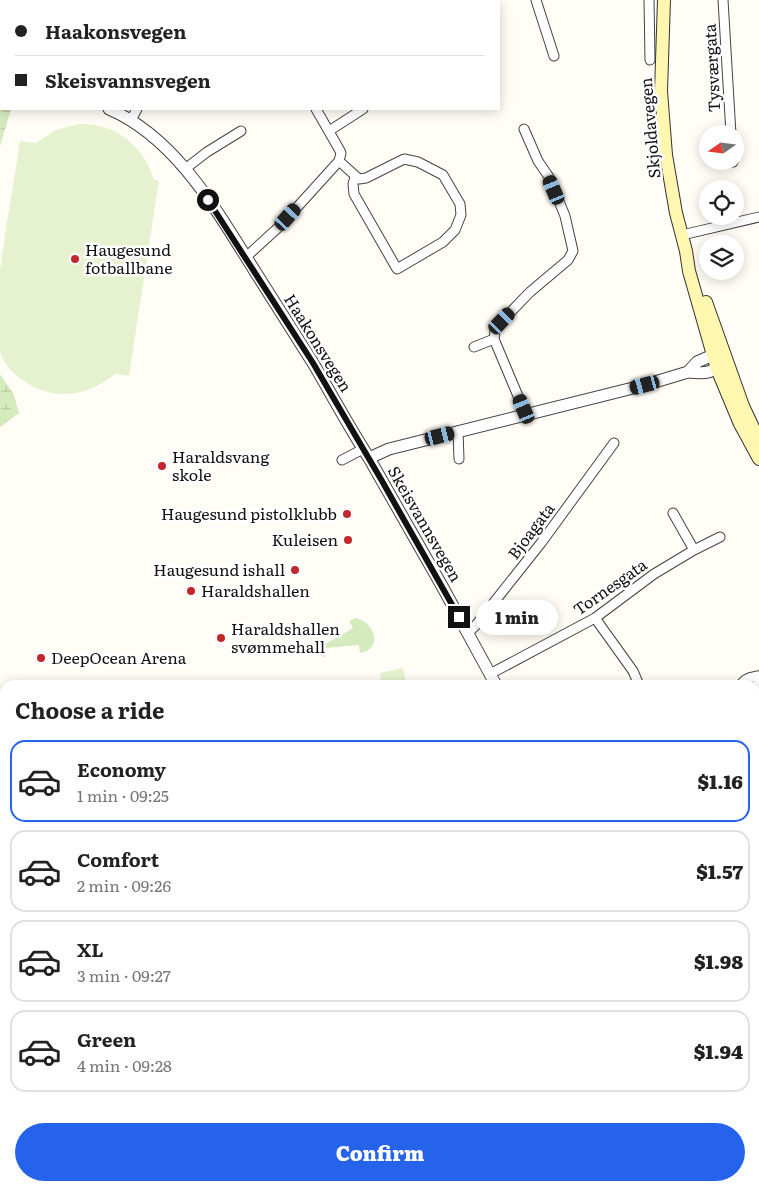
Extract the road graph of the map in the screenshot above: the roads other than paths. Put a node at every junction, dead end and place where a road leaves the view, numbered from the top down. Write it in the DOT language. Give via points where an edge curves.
graph roads {
  1 [pos="536,0"];
  2 [pos="649,0"];
  3 [pos="664,0"];
  4 [pos="723,0"];
  5 [pos="554,56"];
  6 [pos="650,60"];
  7 [pos="111,110"];
  8 [pos="136,110"];
  9 [pos="317,110"];
  10 [pos="361,110"];
  11 [pos="131,120"];
  12 [pos="730,125"];
  13 [pos="524,129"];
  14 [pos="241,131"];
  15 [pos="329,131"];
  16 [pos="339,161"];
  17 [pos="185,168"];
  18 [pos="355,177"];
  19 [pos="759,217"];
  20 [pos="682,235"];
  21 [pos="246,257"];
  22 [pos="494,339"];
  23 [pos="474,347"];
  24 [pos="719,357"];
  25 [pos="717,369"];
  26 [pos="688,372"];
  27 [pos="526,416"];
  28 [pos="458,431"];
  29 [pos="759,440"];
  30 [pos="614,443"];
  31 [pos="366,454"];
  32 [pos="759,458"];
  33 [pos="459,459"];
  34 [pos="342,460"];
  35 [pos="673,513"];
  36 [pos="720,537"];
  37 [pos="694,550"];
  38 [pos="595,618"];
  39 [pos="468,633"];
  40 [pos="490,674"];
  41 [pos="758,676"];
  42 [pos="493,680"];
  43 [pos="637,680"];
  44 [pos="745,680"];
  1 -- 5 [label="street"];
  2 -- 6 [label="street"];
  3 -- 20 [label="main road, Skjoldavegen" via="661,60 663,126 670,185"];
  4 -- 12 [label="street, Tysværgata"];
  7 -- 11 [label="street, Haakonsvegen"];
  8 -- 11 [label="street"];
  9 -- 15 [label="street"];
  10 -- 15 [label="street"];
  11 -- 17 [label="street, Haakonsvegen" via="160,142"];
  13 -- 22 [label="street" via="565,216 573,251 568,260 500,323"];
  14 -- 17 [label="street"];
  15 -- 16 [label="street" via="341,153"];
  16 -- 18 [label="street"];
  16 -- 21 [label="street" via="281,225"];
  17 -- 21 [label="street, Haakonsvegen"];
  18 -- 18 [label="street" via="354,194 397,269 443,242 455,230 461,215 460,204 444,175 404,159 362,180"];
  19 -- 20 [label="street"];
  20 -- 24 [label="main road, Skjoldavegen" via="689,271"];
  21 -- 31 [label="street, Haakonsvegen"];
  22 -- 23 [label="street"];
  22 -- 27 [label="street"];
  24 -- 25 [label="main road, Skjoldavegen"];
  24 -- 26 [label="street" via="697,362"];
  24 -- 29 [label="main road, Skjoldavegen"];
  25 -- 26 [label="street" via="701,374"];
  25 -- 32 [label="main road, Skjoldavegen" via="740,424"];
  26 -- 27 [label="street"];
  27 -- 28 [label="street"];
  28 -- 31 [label="street"];
  28 -- 33 [label="street"];
  30 -- 39 [label="street, Bjoagata" via="541,544"];
  31 -- 34 [label="street"];
  31 -- 39 [label="street, Skeisvannsvegen"];
  35 -- 37 [label="street"];
  36 -- 37 [label="street, Tornesgata"];
  37 -- 38 [label="street, Tornesgata" via="654,574"];
  38 -- 40 [label="street, Tornesgata"];
  38 -- 43 [label="street"];
  39 -- 40 [label="street, Skeisvannsvegen"];
  40 -- 42 [label="street, Skeisvannsvegen"];
  41 -- 44 [label="street"];
}
